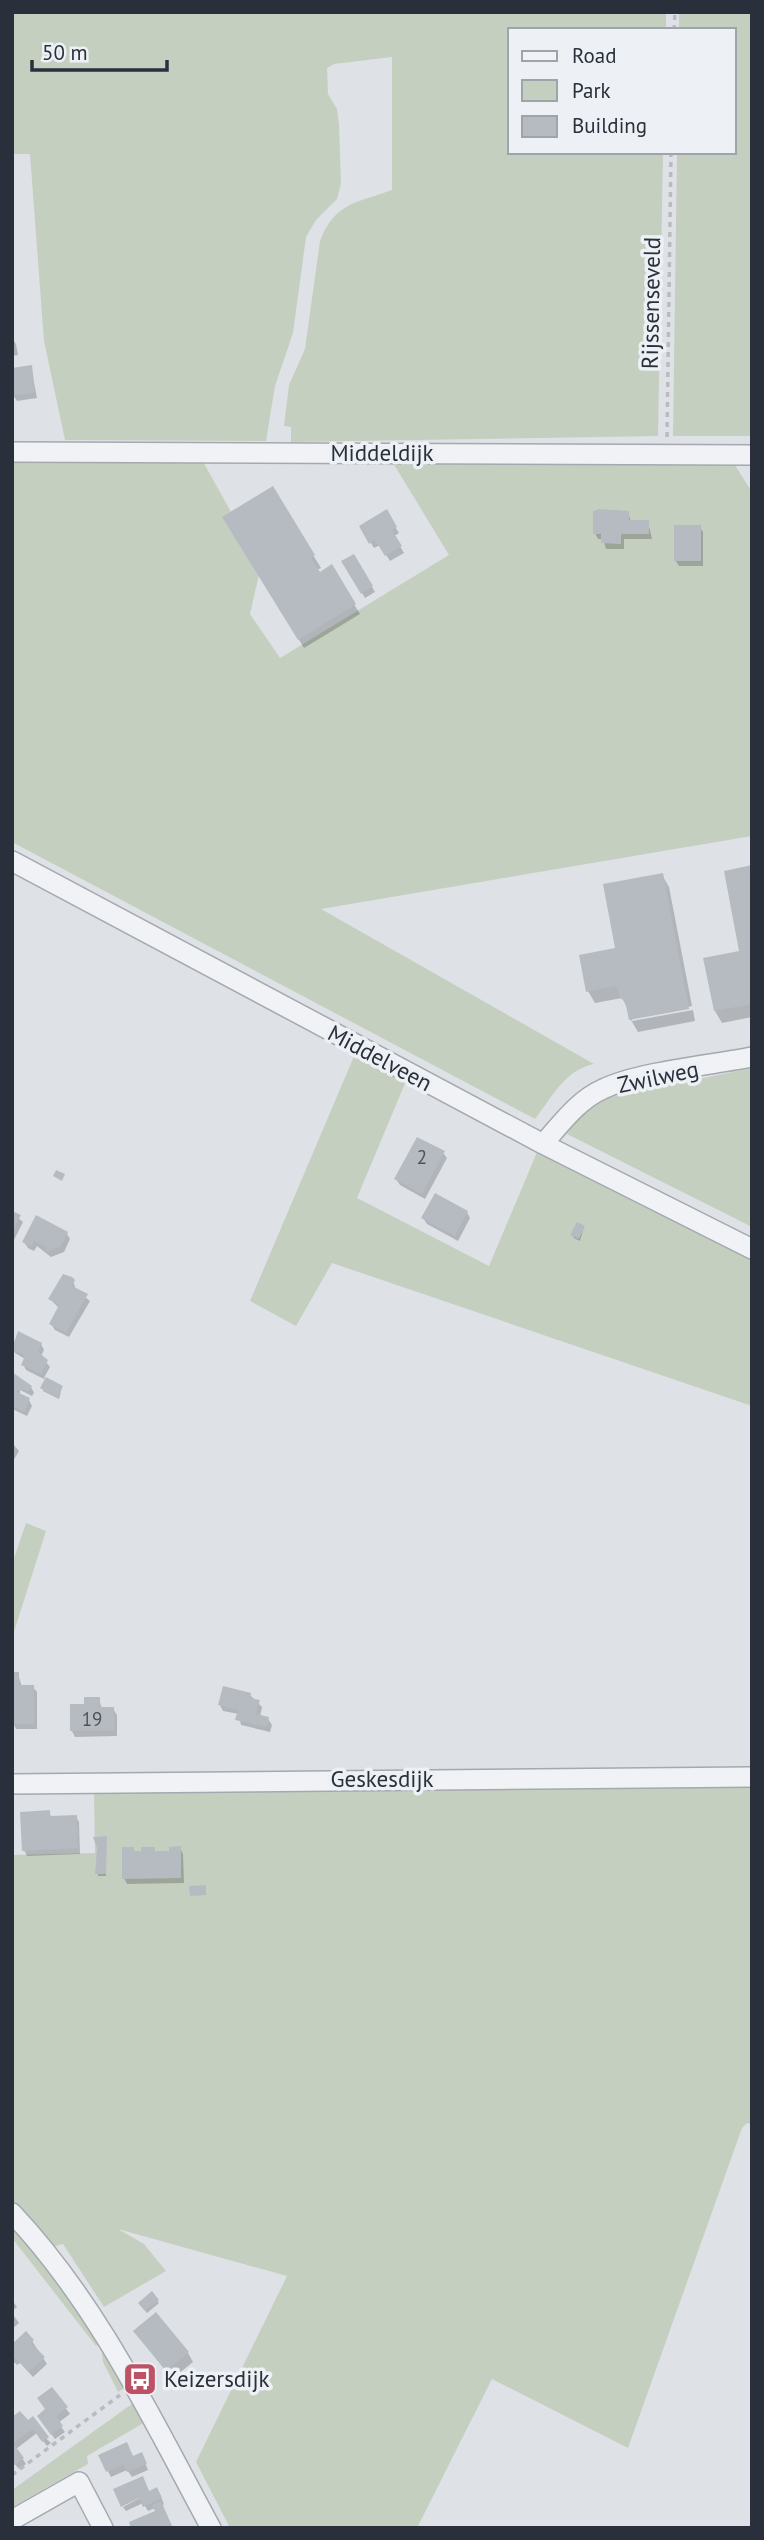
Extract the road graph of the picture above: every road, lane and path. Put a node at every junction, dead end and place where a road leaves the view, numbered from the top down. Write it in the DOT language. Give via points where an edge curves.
graph roads {
  1 [pos="671,154"];
  2 [pos="12,452"];
  3 [pos="667,453"];
  4 [pos="752,455"];
  5 [pos="12,861"];
  6 [pos="752,1057"];
  7 [pos="543,1144"];
  8 [pos="752,1249"];
  9 [pos="752,1777"];
  10 [pos="12,1784"];
  11 [pos="12,2213"];
  12 [pos="117,2396"];
  13 [pos="12,2475"];
  14 [pos="12,2520"];
  15 [pos="103,2528"];
  16 [pos="211,2528"];
  1 -- 3 [label="path, Rijssenseveld"];
  2 -- 3 [label="street, Middeldijk"];
  3 -- 4 [label="street, Middeldijk"];
  5 -- 7 [label="street, Middelveen"];
  6 -- 7 [label="street, Zwilweg" via="602,1089 579,1104"];
  7 -- 8 [label="street, Middelveen"];
  9 -- 10 [label="street, Geskesdijk"];
  11 -- 16 [label="street" via="103,2332"];
  12 -- 13 [label="path"];
  14 -- 15 [label="street" via="79,2482"];
}
